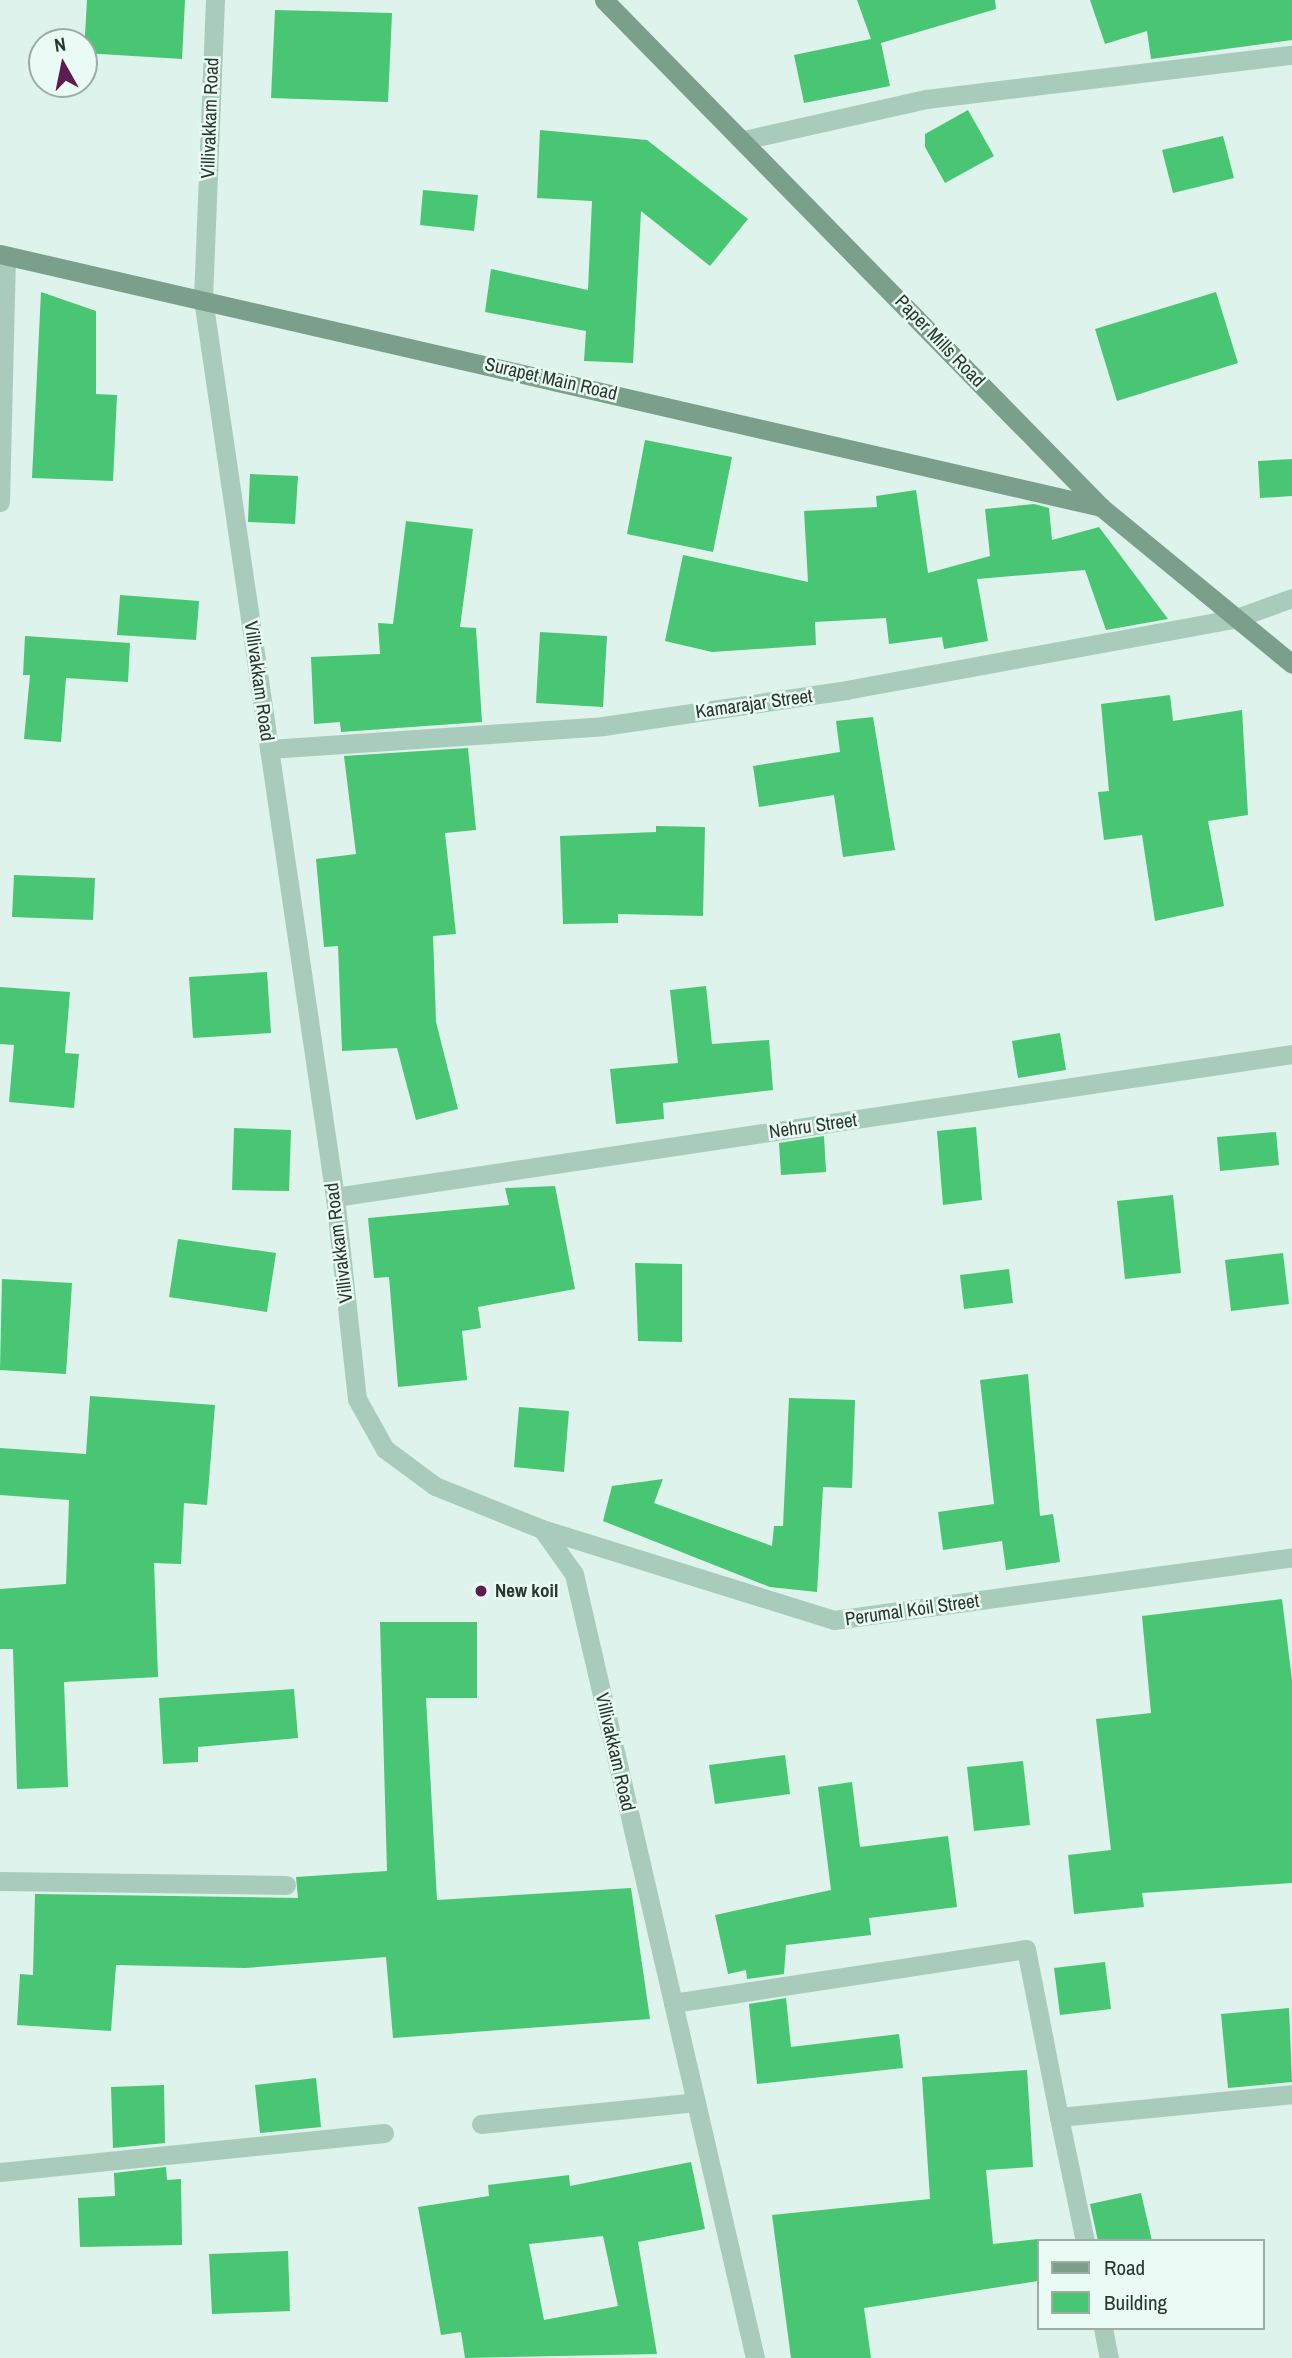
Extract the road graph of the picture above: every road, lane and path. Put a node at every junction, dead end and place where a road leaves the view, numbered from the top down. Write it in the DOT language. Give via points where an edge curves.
graph roads {
  1 [pos="215,0"];
  2 [pos="604,0"];
  3 [pos="1292,55"];
  4 [pos="744,140"];
  5 [pos="3,255"];
  6 [pos="203,299"];
  7 [pos="0,502"];
  8 [pos="1101,507"];
  9 [pos="1292,598"];
  10 [pos="1234,619"];
  11 [pos="1292,664"];
  12 [pos="269,750"];
  13 [pos="1292,1054"];
  14 [pos="335,1197"];
  15 [pos="542,1529"];
  16 [pos="1292,1557"];
  17 [pos="0,1881"];
  18 [pos="286,1885"];
  19 [pos="673,2003"];
  20 [pos="1292,2094"];
  21 [pos="696,2102"];
  22 [pos="1059,2117"];
  23 [pos="481,2124"];
  24 [pos="384,2133"];
  25 [pos="0,2172"];
  26 [pos="1085,2239"];
  27 [pos="1103,2330"];
  28 [pos="755,2358"];
  29 [pos="1109,2358"];
  1 -- 6 [label="street, Villivakkam Road"];
  2 -- 4 [label="main road, Paper Mills Road"];
  3 -- 4 [label="street" via="926,99"];
  4 -- 8 [label="main road, Paper Mills Road"];
  5 -- 6 [label="main road, Surapet Main Road"];
  5 -- 7 [label="street"];
  6 -- 8 [label="main road, Surapet Main Road"];
  6 -- 12 [label="street, Villivakkam Road"];
  8 -- 10 [label="main road, Paper Mills Road"];
  9 -- 10 [label="street, Kamarajar Street"];
  10 -- 11 [label="main road, Paper Mills Road"];
  10 -- 12 [label="street, Kamarajar Street" via="846,690 603,726"];
  12 -- 14 [label="street, Villivakkam Road"];
  13 -- 14 [label="street, Nehru Street"];
  14 -- 15 [label="street, Villivakkam Road" via="357,1399 385,1449 435,1486"];
  15 -- 16 [label="street, Perumal Koil Street" via="834,1620"];
  15 -- 19 [label="street, Villivakkam Road" via="574,1574"];
  17 -- 18 [label="street"];
  19 -- 21 [label="street, Villivakkam Road"];
  19 -- 22 [label="street" via="1026,1949"];
  20 -- 22 [label="street"];
  21 -- 23 [label="street"];
  21 -- 28 [label="street, Villivakkam Road"];
  22 -- 26 [label="street"];
  24 -- 25 [label="street"];
  27 -- 29 [label="street"];
}
